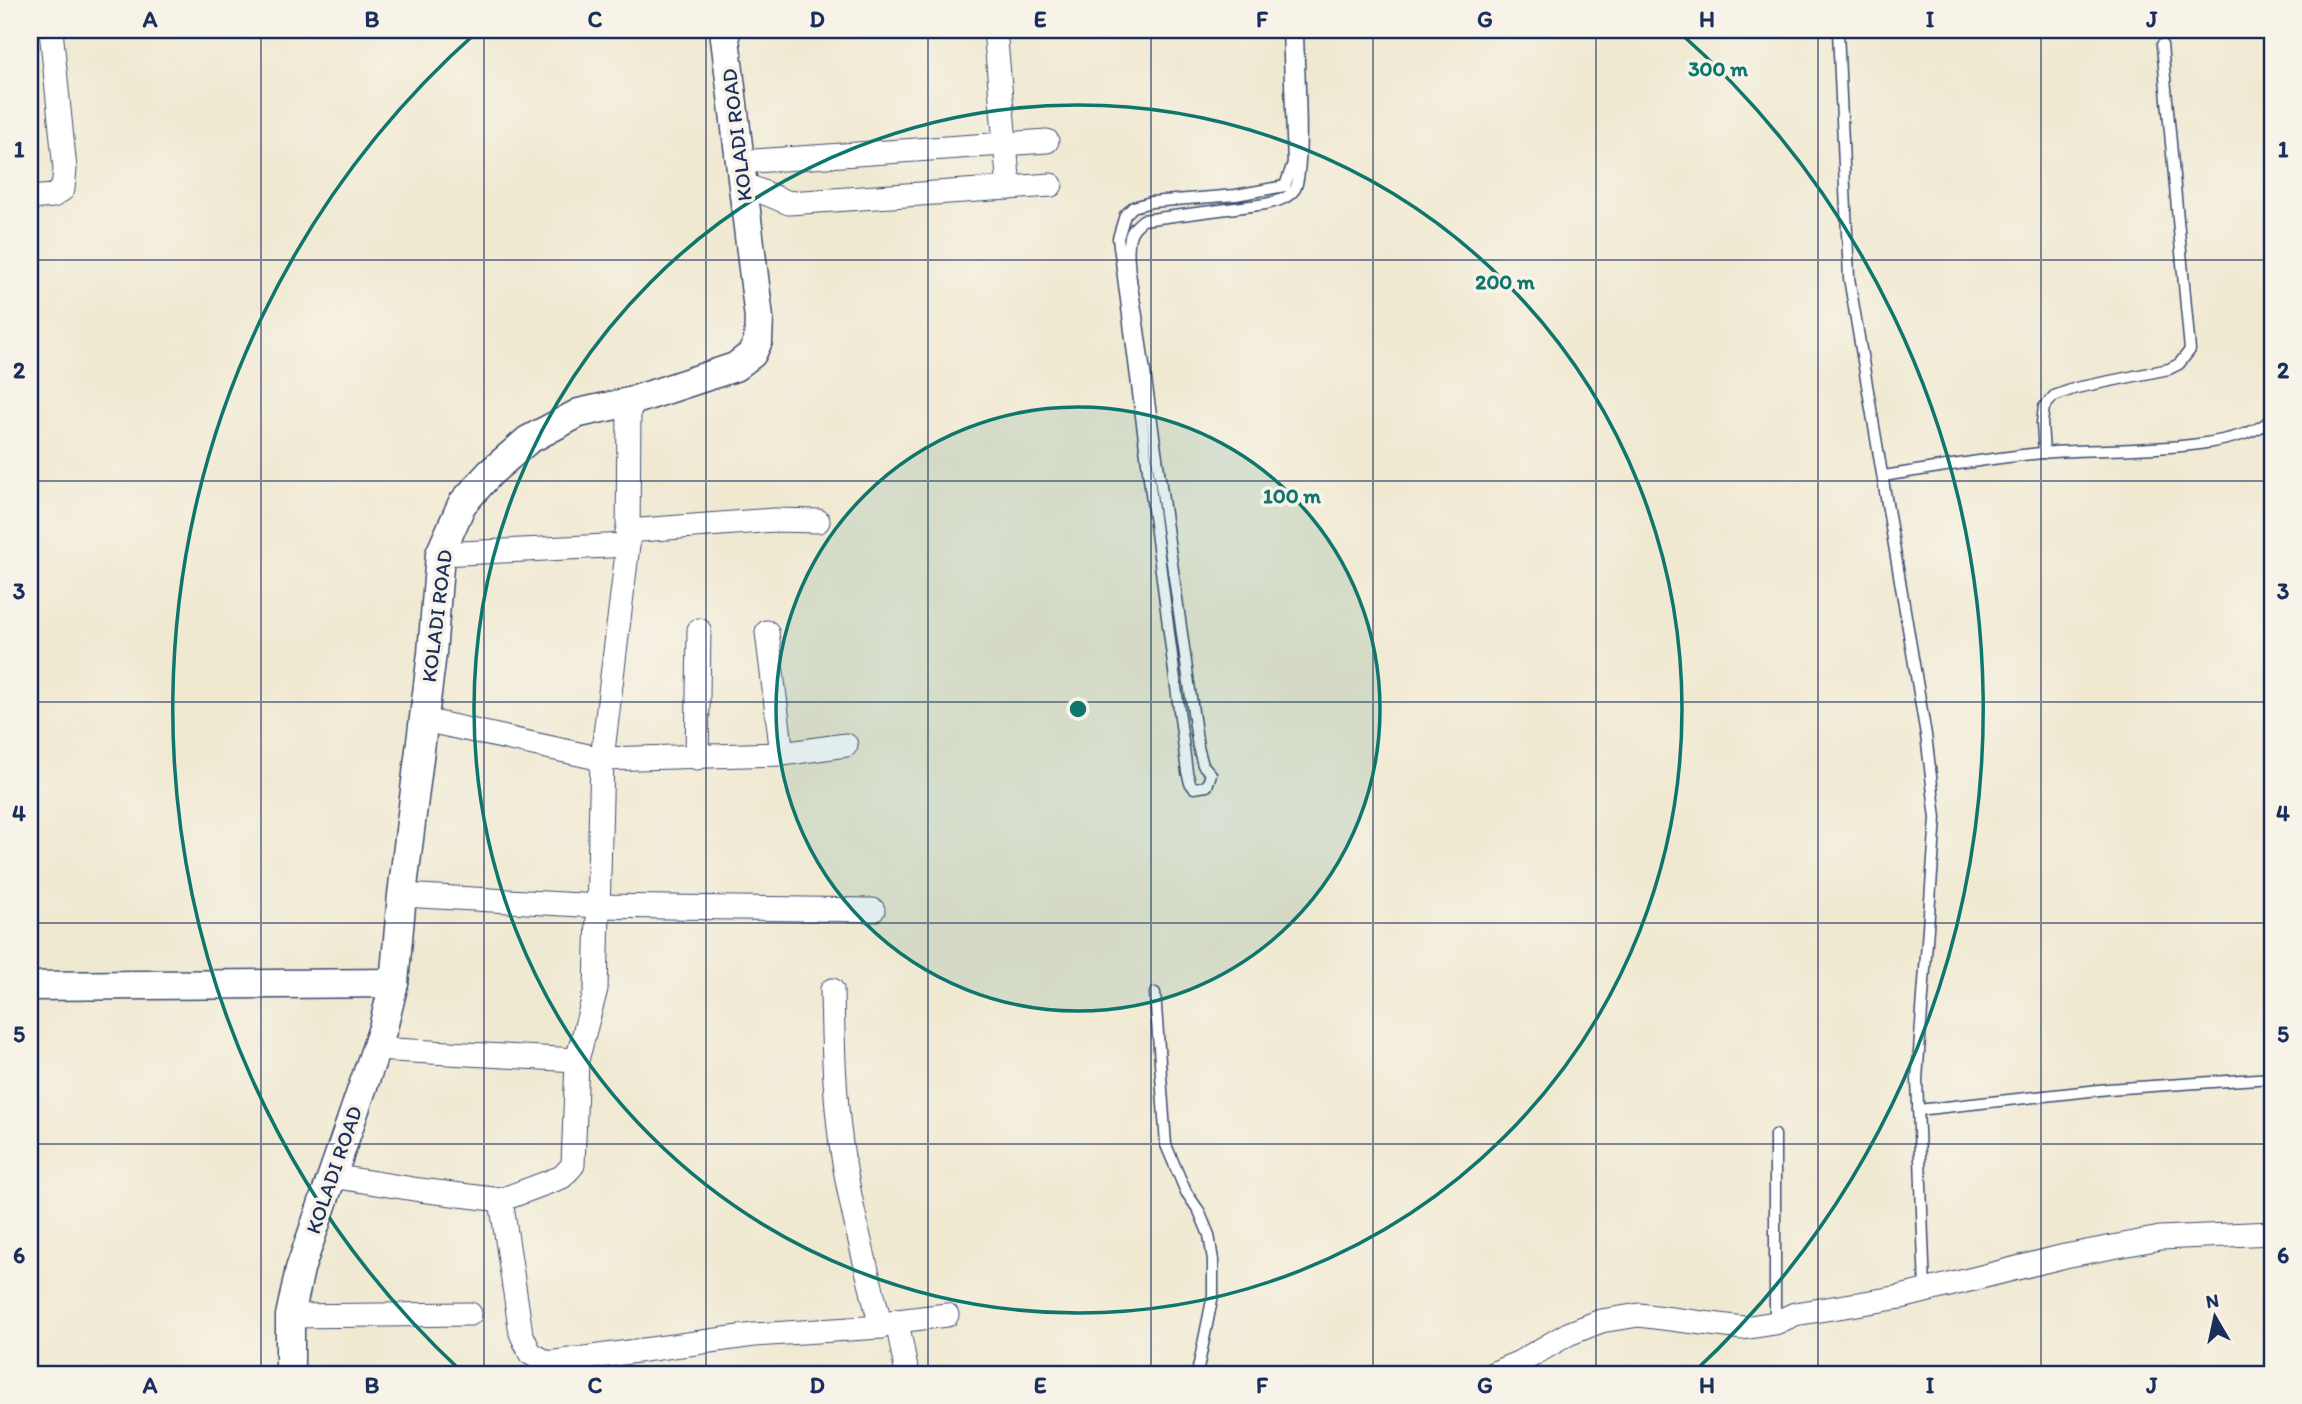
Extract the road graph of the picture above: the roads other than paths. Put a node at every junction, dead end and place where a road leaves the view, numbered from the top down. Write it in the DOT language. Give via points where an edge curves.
graph roads {
  1 [pos="51,30"];
  2 [pos="724,30"];
  3 [pos="995,30"];
  4 [pos="1288,30"];
  5 [pos="1298,30"];
  6 [pos="1838,30"];
  7 [pos="2162,46"];
  8 [pos="1048,141"];
  9 [pos="1006,144"];
  10 [pos="742,173"];
  11 [pos="1051,185"];
  12 [pos="1009,188"];
  13 [pos="30,198"];
  14 [pos="629,402"];
  15 [pos="2272,419"];
  16 [pos="2044,453"];
  17 [pos="1883,476"];
  18 [pos="818,521"];
  19 [pos="628,538"];
  20 [pos="440,554"];
  21 [pos="699,630"];
  22 [pos="767,632"];
  23 [pos="424,720"];
  24 [pos="846,746"];
  25 [pos="782,754"];
  26 [pos="697,758"];
  27 [pos="602,759"];
  28 [pos="402,895"];
  29 [pos="599,906"];
  30 [pos="873,910"];
  31 [pos="394,982"];
  32 [pos="30,986"];
  33 [pos="832,990"];
  34 [pos="1155,993"];
  35 [pos="376,1049"];
  36 [pos="577,1060"];
  37 [pos="2272,1078"];
  38 [pos="1918,1110"];
  39 [pos="1775,1135"];
  40 [pos="331,1176"];
  41 [pos="501,1200"];
  42 [pos="2272,1233"];
  43 [pos="1925,1290"];
  44 [pos="470,1314"];
  45 [pos="947,1315"];
  46 [pos="290,1316"];
  47 [pos="1775,1323"];
  48 [pos="889,1324"];
  49 [pos="290,1374"];
  50 [pos="908,1374"];
  51 [pos="1197,1374"];
  52 [pos="1492,1374"];
  1 -- 13 [label="street" via="63,189 52,196"];
  2 -- 10 [label="street, KOLADI ROAD"];
  3 -- 9 [label="street"];
  4 -- 5 [label="lane" via="1293,163 1285,186 1133,207 1125,215 1118,238 1186,772 1194,788 1207,786 1211,774 1198,747 1137,316 1130,237 1143,220 1266,204 1290,194 1300,160"];
  6 -- 17 [label="lane" via="1849,278"];
  7 -- 16 [label="lane" via="2190,350 2169,369 2054,396 2044,407"];
  8 -- 9 [label="street"];
  9 -- 10 [label="street"];
  9 -- 12 [label="street"];
  10 -- 12 [label="street" via="789,203"];
  10 -- 14 [label="street, KOLADI ROAD" via="759,318 752,354 735,367"];
  11 -- 12 [label="street"];
  14 -- 19 [label="street"];
  14 -- 20 [label="street, KOLADI ROAD" via="579,414 528,440 462,504"];
  15 -- 16 [label="lane" via="2243,436 2187,445"];
  16 -- 17 [label="lane"];
  17 -- 38 [label="lane" via="1936,818"];
  18 -- 19 [label="street" via="774,520"];
  19 -- 20 [label="street"];
  19 -- 27 [label="street"];
  20 -- 23 [label="street, KOLADI ROAD"];
  21 -- 26 [label="street"];
  22 -- 25 [label="street"];
  23 -- 27 [label="street"];
  23 -- 28 [label="street, KOLADI ROAD"];
  24 -- 25 [label="street"];
  25 -- 26 [label="street"];
  26 -- 27 [label="street"];
  27 -- 29 [label="street"];
  28 -- 29 [label="street"];
  28 -- 31 [label="street, KOLADI ROAD"];
  29 -- 30 [label="street"];
  29 -- 36 [label="street" via="596,989"];
  31 -- 32 [label="street"];
  31 -- 35 [label="street, KOLADI ROAD"];
  33 -- 48 [label="street" via="833,1061 849,1192"];
  34 -- 51 [label="lane" via="1166,1144 1209,1235 1213,1260 1213,1295"];
  35 -- 36 [label="street"];
  35 -- 40 [label="street, KOLADI ROAD"];
  36 -- 41 [label="street" via="573,1165 562,1177"];
  37 -- 38 [label="lane" via="2108,1089"];
  38 -- 43 [label="lane"];
  39 -- 47 [label="lane"];
  40 -- 41 [label="street"];
  40 -- 46 [label="street, KOLADI ROAD" via="300,1269"];
  41 -- 48 [label="street" via="521,1333 530,1353 548,1363 754,1335"];
  42 -- 43 [label="street" via="2160,1238"];
  43 -- 47 [label="street" via="1795,1314"];
  44 -- 46 [label="street"];
  45 -- 48 [label="street"];
  46 -- 49 [label="street, KOLADI ROAD"];
  47 -- 52 [label="street" via="1743,1328 1639,1315 1601,1321"];
  48 -- 50 [label="street"];
}
